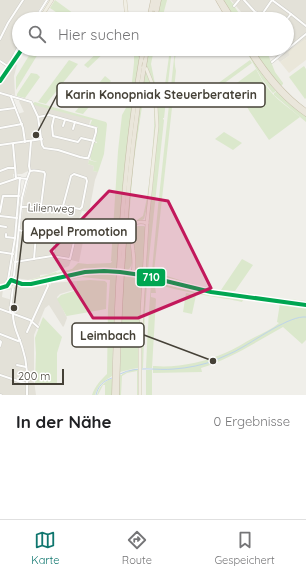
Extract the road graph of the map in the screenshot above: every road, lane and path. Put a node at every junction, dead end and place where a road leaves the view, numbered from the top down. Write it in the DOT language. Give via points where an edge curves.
graph roads {
  1 [pos="23,0"];
  2 [pos="47,0"];
  3 [pos="52,0"];
  4 [pos="125,0"];
  5 [pos="153,0"];
  6 [pos="158,0"];
  7 [pos="218,0"];
  8 [pos="221,0"];
  9 [pos="239,0"];
  10 [pos="244,0"];
  11 [pos="272,0"];
  12 [pos="234,6"];
  13 [pos="15,12"];
  14 [pos="39,12"];
  15 [pos="44,12"];
  16 [pos="126,12"];
  17 [pos="152,12"];
  18 [pos="154,12"];
  19 [pos="225,12"];
  20 [pos="229,12"];
  21 [pos="255,12"];
  22 [pos="263,12"];
  23 [pos="288,12"];
  24 [pos="294,16"];
  25 [pos="12,17"];
  26 [pos="306,26"];
  27 [pos="306,34"];
  28 [pos="0,39"];
  29 [pos="294,43"];
  30 [pos="14,56"];
  31 [pos="15,56"];
  32 [pos="141,56"];
  33 [pos="145,56"];
  34 [pos="252,56"];
  35 [pos="256,56"];
  36 [pos="278,56"];
  37 [pos="12,59"];
  38 [pos="0,61"];
  39 [pos="143,61"];
  40 [pos="272,62"];
  41 [pos="9,67"];
  42 [pos="145,68"];
  43 [pos="1,79"];
  44 [pos="0,92"];
  45 [pos="11,96"];
  46 [pos="15,108"];
  47 [pos="0,110"];
  48 [pos="306,111"];
  49 [pos="306,114"];
  50 [pos="54,117"];
  51 [pos="38,118"];
  52 [pos="65,120"];
  53 [pos="75,122"];
  54 [pos="22,124"];
  55 [pos="63,126"];
  56 [pos="0,128"];
  57 [pos="73,129"];
  58 [pos="42,139"];
  59 [pos="31,141"];
  60 [pos="94,141"];
  61 [pos="26,142"];
  62 [pos="13,143"];
  63 [pos="0,145"];
  64 [pos="15,168"];
  65 [pos="0,171"];
  66 [pos="30,171"];
  67 [pos="16,178"];
  68 [pos="20,178"];
  69 [pos="27,178"];
  70 [pos="0,184"];
  71 [pos="19,196"];
  72 [pos="63,206"];
  73 [pos="21,207"];
  74 [pos="41,207"];
  75 [pos="0,212"];
  76 [pos="148,214"];
  77 [pos="0,216"];
  78 [pos="18,219"];
  79 [pos="142,222"];
  80 [pos="147,224"];
  81 [pos="0,226"];
  82 [pos="134,226"];
  83 [pos="6,227"];
  84 [pos="19,230"];
  85 [pos="6,234"];
  86 [pos="15,238"];
  87 [pos="0,252"];
  88 [pos="13,254"];
  89 [pos="16,254"];
  90 [pos="52,256"];
  91 [pos="34,259"];
  92 [pos="15,262"];
  93 [pos="133,263"];
  94 [pos="134,268"];
  95 [pos="130,273"];
  96 [pos="142,275"];
  97 [pos="47,280"];
  98 [pos="12,283"];
  99 [pos="0,288"];
  100 [pos="306,305"];
  101 [pos="0,309"];
  102 [pos="10,312"];
  103 [pos="13,314"];
  104 [pos="32,321"];
  105 [pos="38,327"];
  106 [pos="27,332"];
  107 [pos="0,334"];
  108 [pos="20,340"];
  109 [pos="1,341"];
  110 [pos="0,346"];
  111 [pos="17,365"];
  112 [pos="26,367"];
  113 [pos="0,375"];
  114 [pos="27,384"];
  115 [pos="27,395"];
  116 [pos="114,395"];
  117 [pos="117,395"];
  118 [pos="140,395"];
  1 -- 13 [label="street"];
  2 -- 14 [label="street"];
  3 -- 15 [label="main road"];
  4 -- 16 [label="main road"];
  5 -- 17 [label="highway"];
  6 -- 18 [label="highway"];
  7 -- 19 [label="highway"];
  8 -- 20 [label="highway"];
  9 -- 12 [label="street"];
  10 -- 21 [label="street"];
  11 -- 22 [label="street"];
  11 -- 23 [label="street"];
  24 -- 26 [label="street"];
  25 -- 28 [label="street"];
  27 -- 29 [label="street"];
  30 -- 37 [label="street"];
  31 -- 41 [label="main road"];
  32 -- 39 [label="highway, bridge"];
  33 -- 39 [label="highway"];
  34 -- 49 [label="highway" via="288,101"];
  35 -- 48 [label="highway" via="278,86"];
  36 -- 40 [label="street"];
  38 -- 41 [label="street"];
  39 -- 42 [label="highway, bridge"];
  39 -- 116 [label="highway" via="130,137 123,202"];
  41 -- 43 [label="main road"];
  42 -- 76 [label="main road" via="152,83 157,122"];
  42 -- 117 [label="highway" via="132,150 126,212"];
  44 -- 45 [label="street"];
  45 -- 46 [label="street"];
  45 -- 51 [label="street" via="31,102"];
  46 -- 47 [label="street"];
  46 -- 54 [label="street"];
  50 -- 51 [label="street" via="47,115"];
  50 -- 52 [label="street"];
  50 -- 60 [label="street" via="53,136 78,142 81,138"];
  51 -- 58 [label="street"];
  52 -- 53 [label="street"];
  52 -- 55 [label="street"];
  53 -- 57 [label="street"];
  53 -- 60 [label="street" via="96,128"];
  54 -- 56 [label="street"];
  54 -- 61 [label="street"];
  58 -- 59 [label="street"];
  58 -- 60 [label="street" via="44,148 88,158"];
  59 -- 61 [label="street"];
  59 -- 66 [label="street"];
  61 -- 62 [label="street"];
  62 -- 63 [label="street"];
  62 -- 64 [label="street"];
  64 -- 65 [label="street"];
  64 -- 67 [label="street"];
  66 -- 69 [label="street"];
  66 -- 74 [label="street" via="45,174"];
  67 -- 68 [label="street"];
  67 -- 70 [label="street"];
  68 -- 69 [label="street"];
  68 -- 71 [label="street"];
  69 -- 73 [label="street"];
  71 -- 75 [label="street" via="3,196"];
  71 -- 78 [label="street"];
  72 -- 72 [label="street, Lilienweg" via="71,176 74,174 87,179 82,208"];
  72 -- 74 [label="street, Lilienweg"];
  73 -- 74 [label="street, Lilienweg"];
  73 -- 78 [label="street"];
  76 -- 79 [label="main road"];
  76 -- 80 [label="main road"];
  77 -- 78 [label="street"];
  78 -- 84 [label="street"];
  78 -- 86 [label="street"];
  79 -- 80 [label="main road"];
  79 -- 82 [label="main road"];
  80 -- 82 [label="main road"];
  80 -- 118 [label="main road"];
  81 -- 83 [label="street"];
  82 -- 93 [label="main road" via="130,233"];
  84 -- 89 [label="street"];
  84 -- 91 [label="street" via="36,235"];
  85 -- 86 [label="street" via="6,237"];
  86 -- 88 [label="street"];
  87 -- 88 [label="street"];
  88 -- 89 [label="street"];
  88 -- 98 [label="street"];
  89 -- 92 [label="street"];
  90 -- 90 [label="street" via="70,259 76,226 62,222"];
  90 -- 91 [label="street"];
  91 -- 92 [label="street"];
  92 -- 98 [label="street"];
  93 -- 94 [label="main road"];
  93 -- 95 [label="main road"];
  94 -- 95 [label="main road"];
  94 -- 96 [label="main road"];
  95 -- 96 [label="main road"];
  95 -- 97 [label="main road, bridge" via="92,271"];
  96 -- 100 [label="main road, bridge" via="203,291"];
  97 -- 98 [label="main road" via="33,284"];
  97 -- 104 [label="street" via="48,286"];
  98 -- 99 [label="main road"];
  98 -- 102 [label="street"];
  101 -- 102 [label="street"];
  102 -- 103 [label="street"];
  103 -- 104 [label="street"];
  103 -- 108 [label="street"];
  104 -- 105 [label="street"];
  104 -- 106 [label="street"];
  107 -- 108 [label="street"];
  108 -- 112 [label="street"];
  109 -- 110 [label="street"];
  111 -- 112 [label="street"];
  112 -- 114 [label="street"];
  113 -- 114 [label="street"];
  114 -- 115 [label="street"];
}
